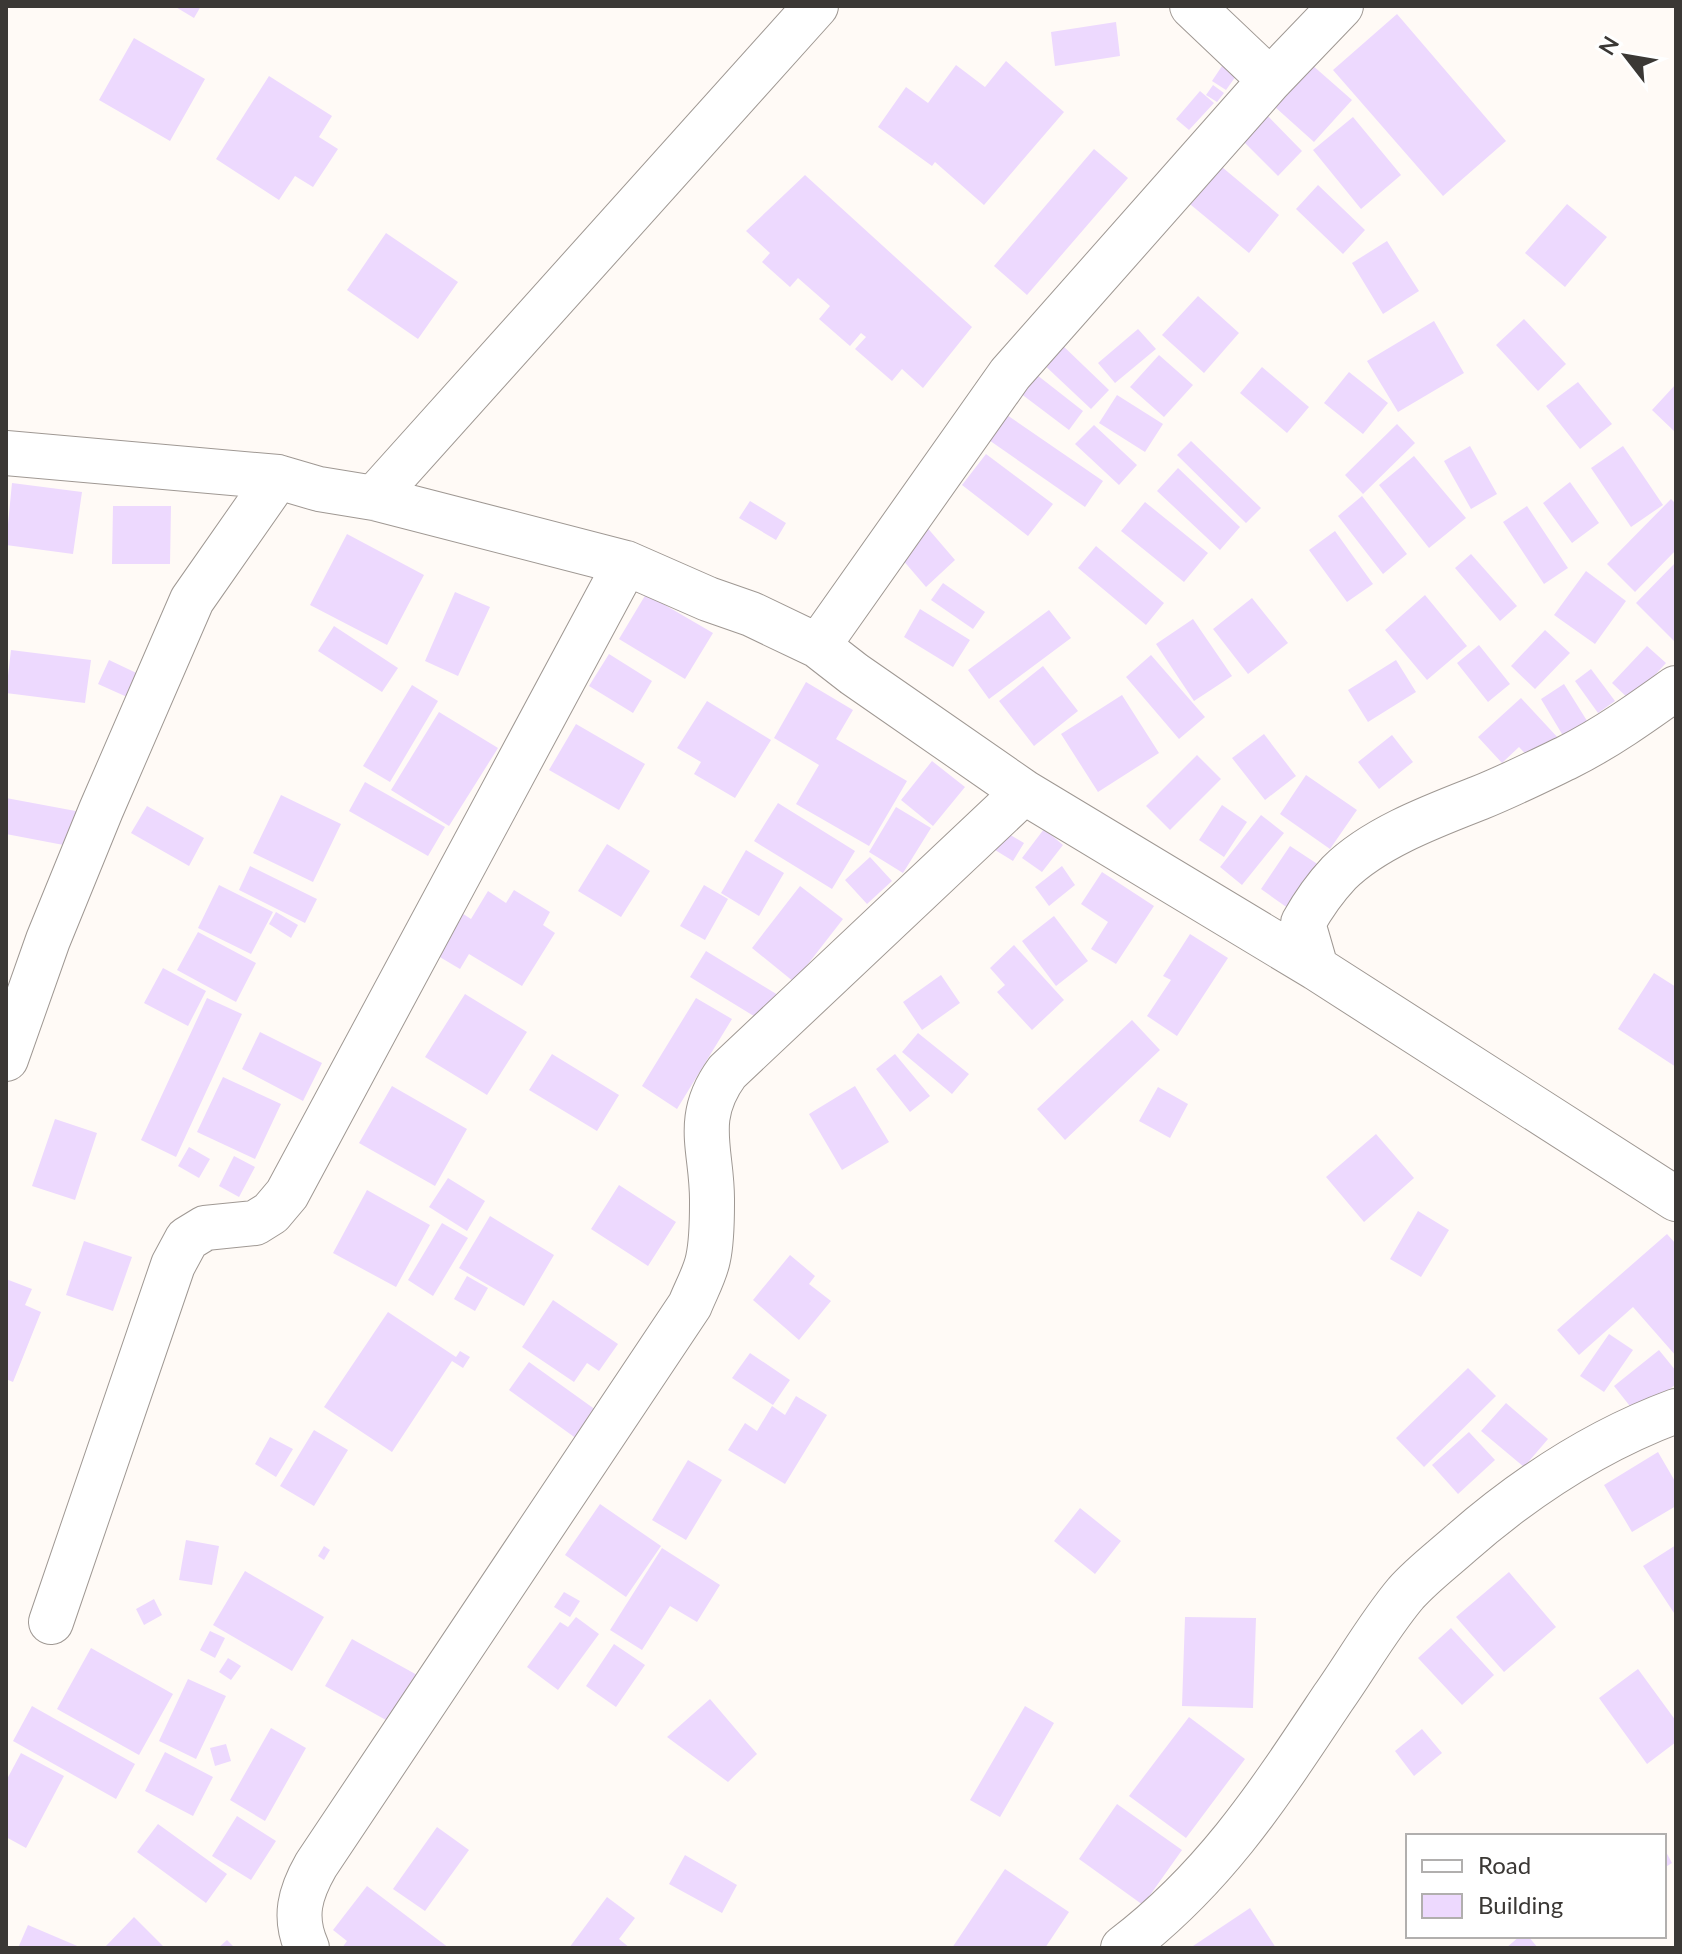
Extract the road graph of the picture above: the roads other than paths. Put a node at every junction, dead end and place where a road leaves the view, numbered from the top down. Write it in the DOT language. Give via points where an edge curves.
graph roads {
  1 [pos="816,6"];
  2 [pos="1192,6"];
  3 [pos="1341,6"];
  4 [pos="1270,80"];
  5 [pos="6,453"];
  6 [pos="278,477"];
  7 [pos="374,498"];
  8 [pos="626,563"];
  9 [pos="818,646"];
  10 [pos="1676,688"];
  11 [pos="1024,792"];
  12 [pos="1316,968"];
  13 [pos="6,1059"];
  14 [pos="1676,1199"];
  15 [pos="1676,1411"];
  16 [pos="51,1622"];
  17 [pos="307,1948"];
  18 [pos="1123,1948"];
  1 -- 7 [label="street"];
  2 -- 4 [label="street"];
  3 -- 4 [label="street"];
  4 -- 9 [label="street" via="1010,374"];
  5 -- 6 [label="street"];
  6 -- 7 [label="street"];
  6 -- 13 [label="street" via="192,600 48,940"];
  7 -- 8 [label="street"];
  8 -- 9 [label="street"];
  8 -- 16 [label="street" via="287,1194 255,1223 205,1228 187,1239 173,1265"];
  9 -- 11 [label="street"];
  10 -- 12 [label="street" via="1570,756 1438,814 1351,864 1303,923"];
  11 -- 12 [label="street"];
  11 -- 17 [label="street" via="715,1089 707,1110 712,1199 708,1260 690,1305 316,1865 298,1911"];
  12 -- 14 [label="street"];
  15 -- 18 [label="street" via="1634,1426 1571,1460 1505,1505 1406,1593 1238,1837 1195,1885"];
}
